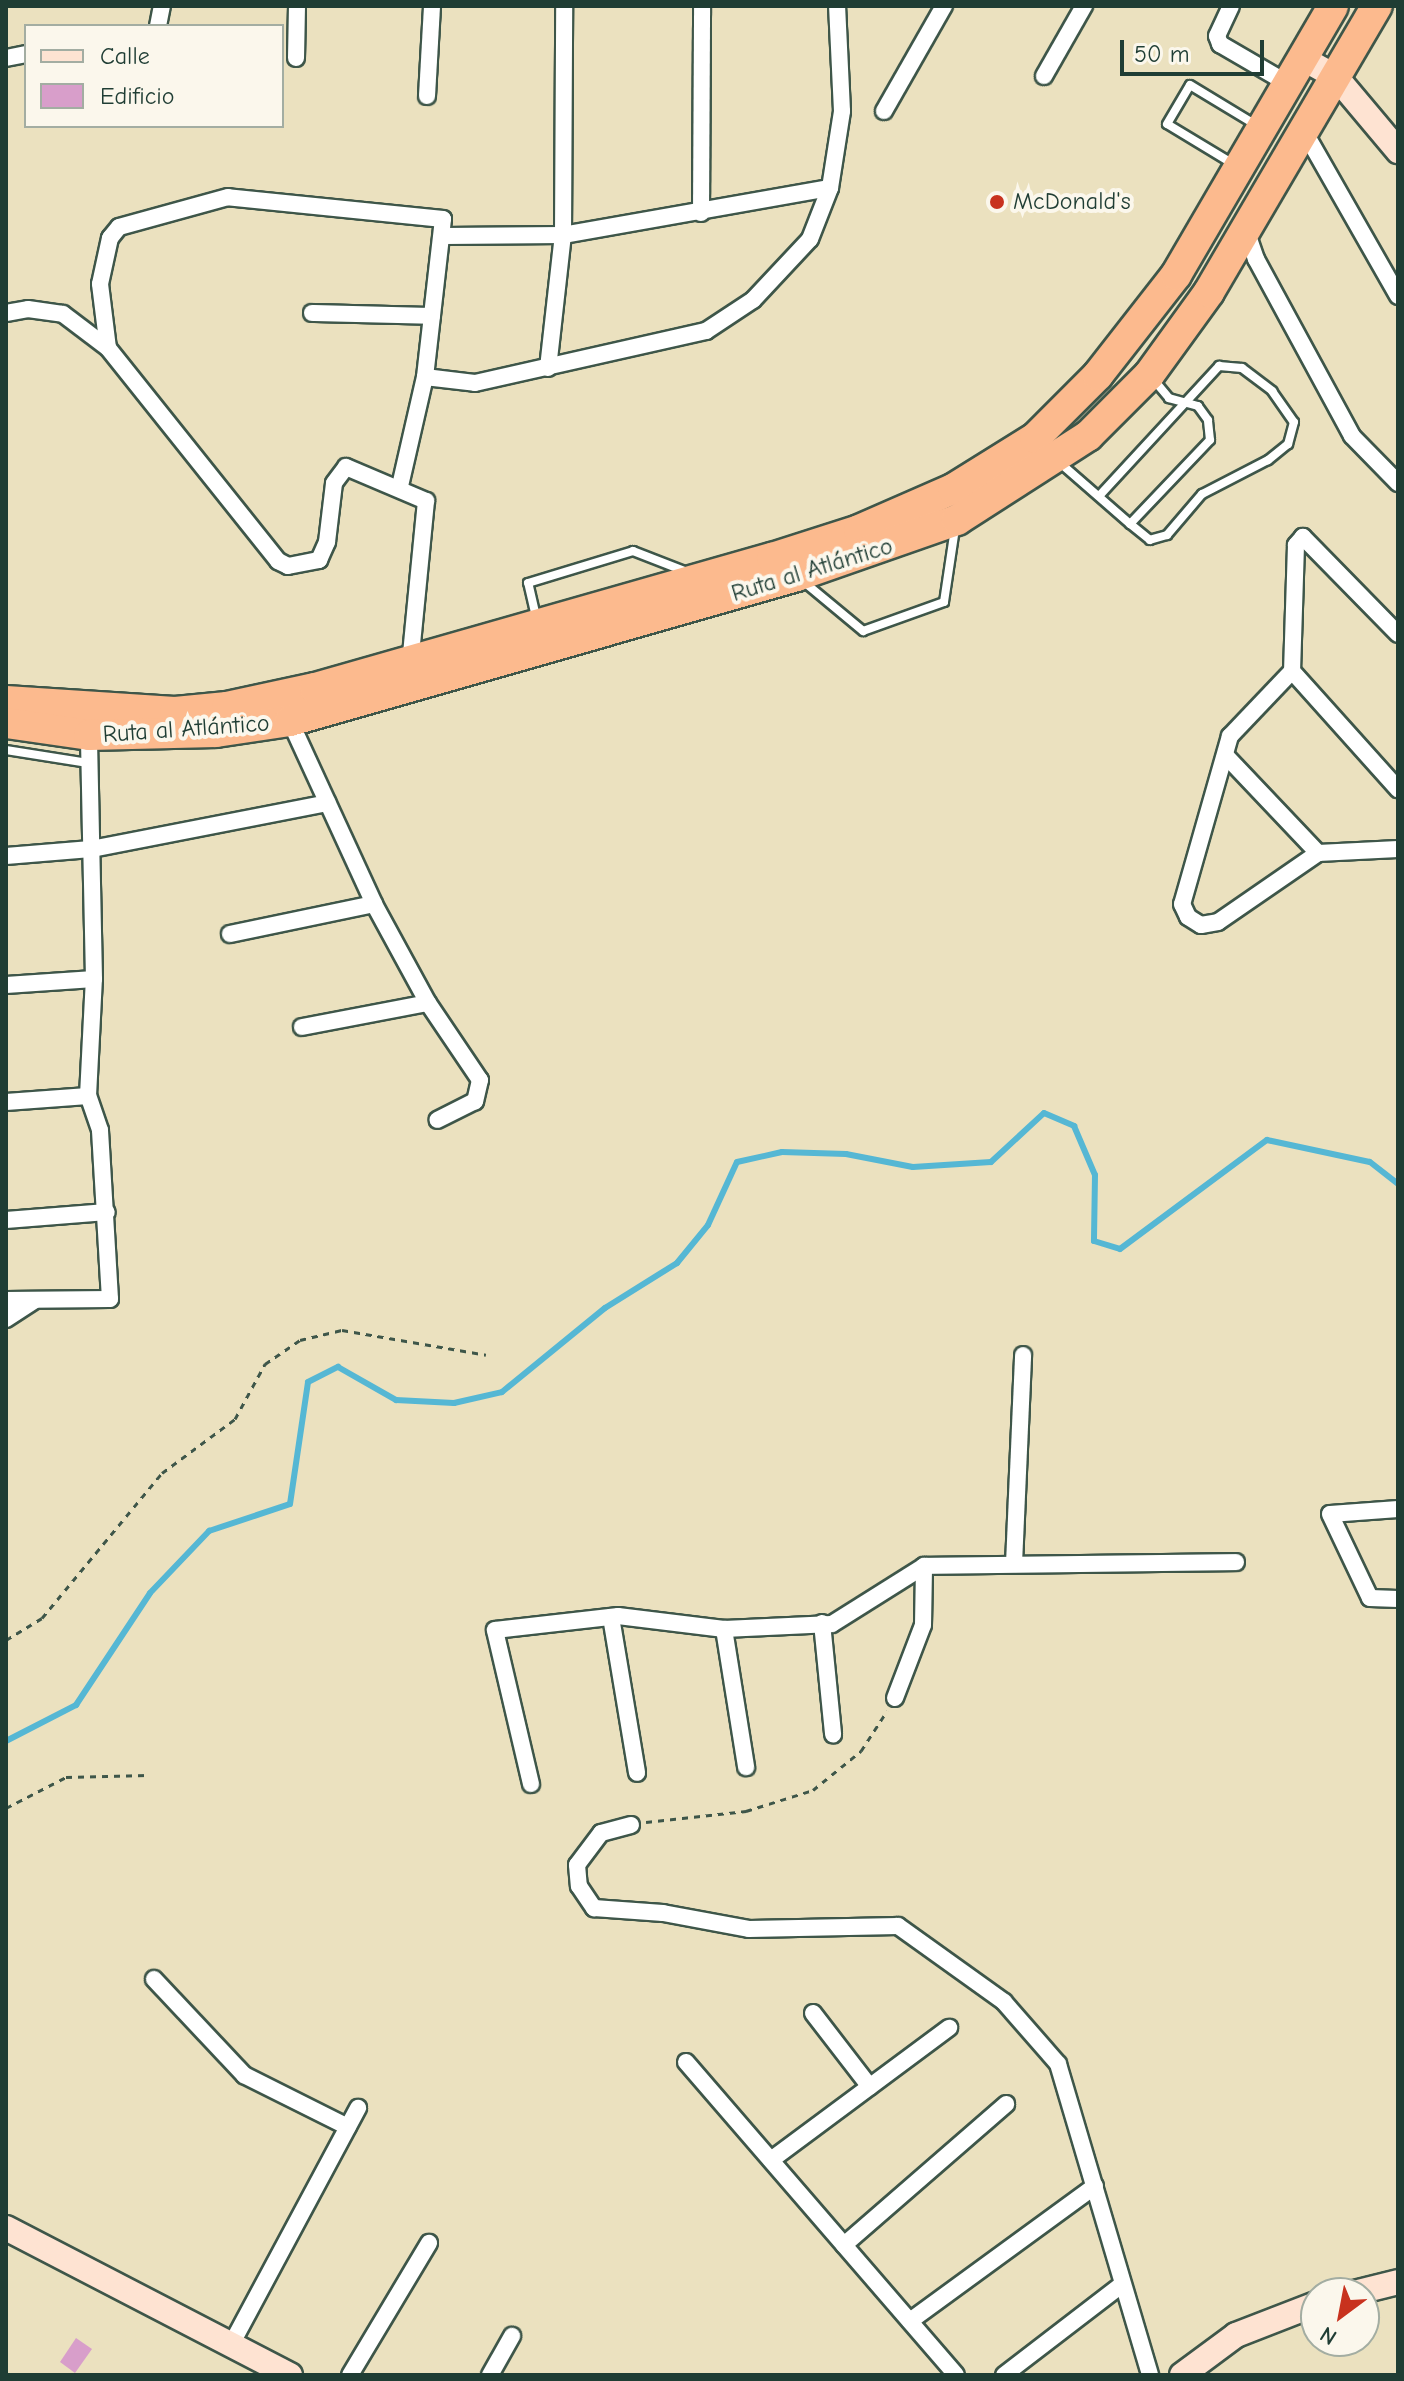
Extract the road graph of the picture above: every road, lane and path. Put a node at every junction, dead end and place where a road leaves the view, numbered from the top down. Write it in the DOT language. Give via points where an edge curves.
graph roads {
  1 [pos="297,6"];
  2 [pos="432,6"];
  3 [pos="564,6"];
  4 [pos="702,6"];
  5 [pos="837,6"];
  6 [pos="944,6"];
  7 [pos="1084,6"];
  8 [pos="1231,6"];
  9 [pos="1333,6"];
  10 [pos="1377,6"];
  11 [pos="296,58"];
  12 [pos="1294,70"];
  13 [pos="1044,76"];
  14 [pos="1336,77"];
  15 [pos="427,96"];
  16 [pos="884,111"];
  17 [pos="1260,128"];
  18 [pos="1304,131"];
  19 [pos="1398,151"];
  20 [pos="1237,166"];
  21 [pos="830,188"];
  22 [pos="701,213"];
  23 [pos="1246,230"];
  24 [pos="563,235"];
  25 [pos="444,236"];
  26 [pos="1176,275"];
  27 [pos="1209,292"];
  28 [pos="1398,296"];
  29 [pos="6,313"];
  30 [pos="312,313"];
  31 [pos="432,316"];
  32 [pos="108,348"];
  33 [pos="548,368"];
  34 [pos="1149,375"];
  35 [pos="425,377"];
  36 [pos="1186,401"];
  37 [pos="1055,459"];
  38 [pos="1398,483"];
  39 [pos="400,486"];
  40 [pos="1100,495"];
  41 [pos="957,520"];
  42 [pos="1130,524"];
  43 [pos="797,576"];
  44 [pos="703,579"];
  45 [pos="538,627"];
  46 [pos="1398,634"];
  47 [pos="410,663"];
  48 [pos="1292,671"];
  49 [pos="6,701"];
  50 [pos="290,721"];
  51 [pos="6,723"];
  52 [pos="89,749"];
  53 [pos="6,750"];
  54 [pos="1226,756"];
  55 [pos="1398,789"];
  56 [pos="328,803"];
  57 [pos="91,849"];
  58 [pos="1398,849"];
  59 [pos="1318,853"];
  60 [pos="6,856"];
  61 [pos="374,904"];
  62 [pos="230,934"];
  63 [pos="94,979"];
  64 [pos="6,985"];
  65 [pos="428,1003"];
  66 [pos="302,1027"];
  67 [pos="88,1096"];
  68 [pos="6,1102"];
  69 [pos="437,1120"];
  70 [pos="107,1212"];
  71 [pos="6,1220"];
  72 [pos="6,1300"];
  73 [pos="34,1301"];
  74 [pos="6,1319"];
  75 [pos="486,1355"];
  76 [pos="1023,1355"];
  77 [pos="1398,1509"];
  78 [pos="1236,1562"];
  79 [pos="1014,1564"];
  80 [pos="924,1566"];
  81 [pos="1398,1599"];
  82 [pos="611,1617"];
  83 [pos="822,1623"];
  84 [pos="724,1629"];
  85 [pos="6,1640"];
  86 [pos="895,1698"];
  87 [pos="833,1734"];
  88 [pos="746,1767"];
  89 [pos="637,1773"];
  90 [pos="148,1775"];
  91 [pos="531,1784"];
  92 [pos="6,1808"];
  93 [pos="631,1825"];
  94 [pos="154,1979"];
  95 [pos="813,2013"];
  96 [pos="949,2028"];
  97 [pos="686,2062"];
  98 [pos="870,2087"];
  99 [pos="1006,2104"];
  100 [pos="358,2108"];
  101 [pos="348,2127"];
  102 [pos="771,2160"];
  103 [pos="1095,2186"];
  104 [pos="6,2228"];
  105 [pos="429,2243"];
  106 [pos="844,2245"];
  107 [pos="1120,2286"];
  108 [pos="1300,2310"];
  109 [pos="910,2321"];
  110 [pos="512,2336"];
  111 [pos="232,2343"];
  112 [pos="290,2375"];
  113 [pos="350,2375"];
  114 [pos="490,2375"];
  115 [pos="956,2375"];
  116 [pos="1004,2375"];
  117 [pos="1150,2375"];
  118 [pos="1182,2375"];
  1 -- 11 [label="street"];
  2 -- 15 [label="street"];
  3 -- 24 [label="street"];
  4 -- 22 [label="street"];
  5 -- 21 [label="street" via="842,111"];
  6 -- 16 [label="street"];
  7 -- 13 [label="street"];
  8 -- 12 [label="street" via="1217,36 1220,44"];
  9 -- 12 [label="highway, Ruta al Atlántico"];
  10 -- 14 [label="highway, Ruta al Atlántico"];
  12 -- 14 [label="street"];
  12 -- 17 [label="highway, Ruta al Atlántico"];
  14 -- 18 [label="highway, Ruta al Atlántico"];
  14 -- 19 [label="street"];
  17 -- 20 [label="highway, Ruta al Atlántico"];
  17 -- 20 [label="lane" via="1190,85 1167,124"];
  18 -- 23 [label="highway, Ruta al Atlántico"];
  18 -- 28 [label="street"];
  20 -- 26 [label="highway, Ruta al Atlántico"];
  21 -- 22 [label="street"];
  21 -- 33 [label="street" via="800,253 732,318 706,331"];
  22 -- 24 [label="street"];
  23 -- 27 [label="highway, Ruta al Atlántico"];
  23 -- 38 [label="street" via="1256,259 1352,436"];
  24 -- 25 [label="street"];
  24 -- 33 [label="street"];
  25 -- 31 [label="street"];
  25 -- 32 [label="street" via="445,222 438,217 228,197 136,219 119,227 104,258 100,308"];
  26 -- 27 [label="highway" via="1179,286 1193,295"];
  26 -- 44 [label="highway, Ruta al Atlántico" via="1098,375 1035,438 953,489 859,530"];
  27 -- 34 [label="highway, Ruta al Atlántico"];
  29 -- 32 [label="street" via="28,309 63,314"];
  30 -- 31 [label="street"];
  31 -- 35 [label="street"];
  32 -- 39 [label="street" via="269,551 288,566 319,560 324,552 339,471 353,467"];
  33 -- 35 [label="street" via="475,383"];
  34 -- 36 [label="lane" via="1169,398"];
  34 -- 37 [label="highway, Ruta al Atlántico" via="1088,436"];
  35 -- 39 [label="street"];
  36 -- 40 [label="lane"];
  36 -- 42 [label="lane" via="1198,406 1208,420 1210,440"];
  36 -- 42 [label="lane" via="1219,366 1242,368 1272,391 1294,422 1288,444 1202,494 1167,535 1150,540"];
  37 -- 40 [label="lane"];
  37 -- 41 [label="highway, Ruta al Atlántico"];
  39 -- 47 [label="street" via="426,501 428,510"];
  40 -- 42 [label="lane"];
  41 -- 43 [label="highway, Ruta al Atlántico"];
  41 -- 43 [label="lane" via="944,602 863,631"];
  43 -- 50 [label="highway, Ruta al Atlántico"];
  44 -- 45 [label="highway, Ruta al Atlántico"];
  44 -- 45 [label="lane" via="633,551 528,583"];
  45 -- 47 [label="highway, Ruta al Atlántico"];
  46 -- 48 [label="street" via="1303,537 1296,545"];
  47 -- 49 [label="highway, Ruta al Atlántico" via="227,707 175,712"];
  48 -- 54 [label="street" via="1238,725"];
  48 -- 55 [label="street"];
  50 -- 52 [label="highway, Ruta al Atlántico"];
  50 -- 56 [label="street"];
  51 -- 52 [label="highway, Ruta al Atlántico"];
  52 -- 53 [label="lane"];
  52 -- 57 [label="street"];
  54 -- 59 [label="street"];
  54 -- 59 [label="street" via="1182,904 1188,917 1201,925 1218,922"];
  56 -- 57 [label="street"];
  56 -- 61 [label="street"];
  57 -- 60 [label="street"];
  57 -- 63 [label="street"];
  58 -- 59 [label="street"];
  61 -- 62 [label="street"];
  61 -- 65 [label="street"];
  63 -- 64 [label="street"];
  63 -- 67 [label="street"];
  65 -- 66 [label="street"];
  65 -- 69 [label="street" via="480,1080 475,1101"];
  67 -- 68 [label="street"];
  67 -- 70 [label="street" via="100,1130"];
  70 -- 71 [label="street"];
  70 -- 73 [label="street" via="110,1299"];
  72 -- 73 [label="street"];
  73 -- 74 [label="street"];
  75 -- 85 [label="path" via="342,1330 300,1340 265,1364 235,1419 162,1473 42,1618"];
  76 -- 79 [label="street"];
  77 -- 81 [label="street" via="1330,1514 1370,1598"];
  78 -- 79 [label="street"];
  79 -- 80 [label="street"];
  80 -- 83 [label="street" via="832,1624"];
  80 -- 86 [label="street" via="923,1625"];
  82 -- 84 [label="street"];
  82 -- 89 [label="street"];
  82 -- 91 [label="street" via="495,1630"];
  83 -- 84 [label="street"];
  83 -- 87 [label="street"];
  84 -- 88 [label="street"];
  86 -- 93 [label="path" via="861,1751 813,1790 746,1811"];
  90 -- 92 [label="path" via="66,1777"];
  93 -- 103 [label="street" via="601,1833 577,1865 579,1886 594,1908 663,1913 749,1929 898,1926 1004,2002 1058,2064"];
  94 -- 101 [label="street" via="244,2075"];
  95 -- 98 [label="street"];
  96 -- 98 [label="street"];
  97 -- 102 [label="street"];
  98 -- 102 [label="street"];
  99 -- 106 [label="street"];
  100 -- 101 [label="street"];
  101 -- 111 [label="street"];
  102 -- 106 [label="street"];
  103 -- 107 [label="street"];
  103 -- 109 [label="street"];
  104 -- 111 [label="street"];
  105 -- 113 [label="street"];
  106 -- 109 [label="street"];
  107 -- 116 [label="street"];
  107 -- 117 [label="street"];
  108 -- 118 [label="street" via="1236,2335"];
  109 -- 115 [label="street"];
  110 -- 114 [label="street"];
  111 -- 112 [label="street"];
}
